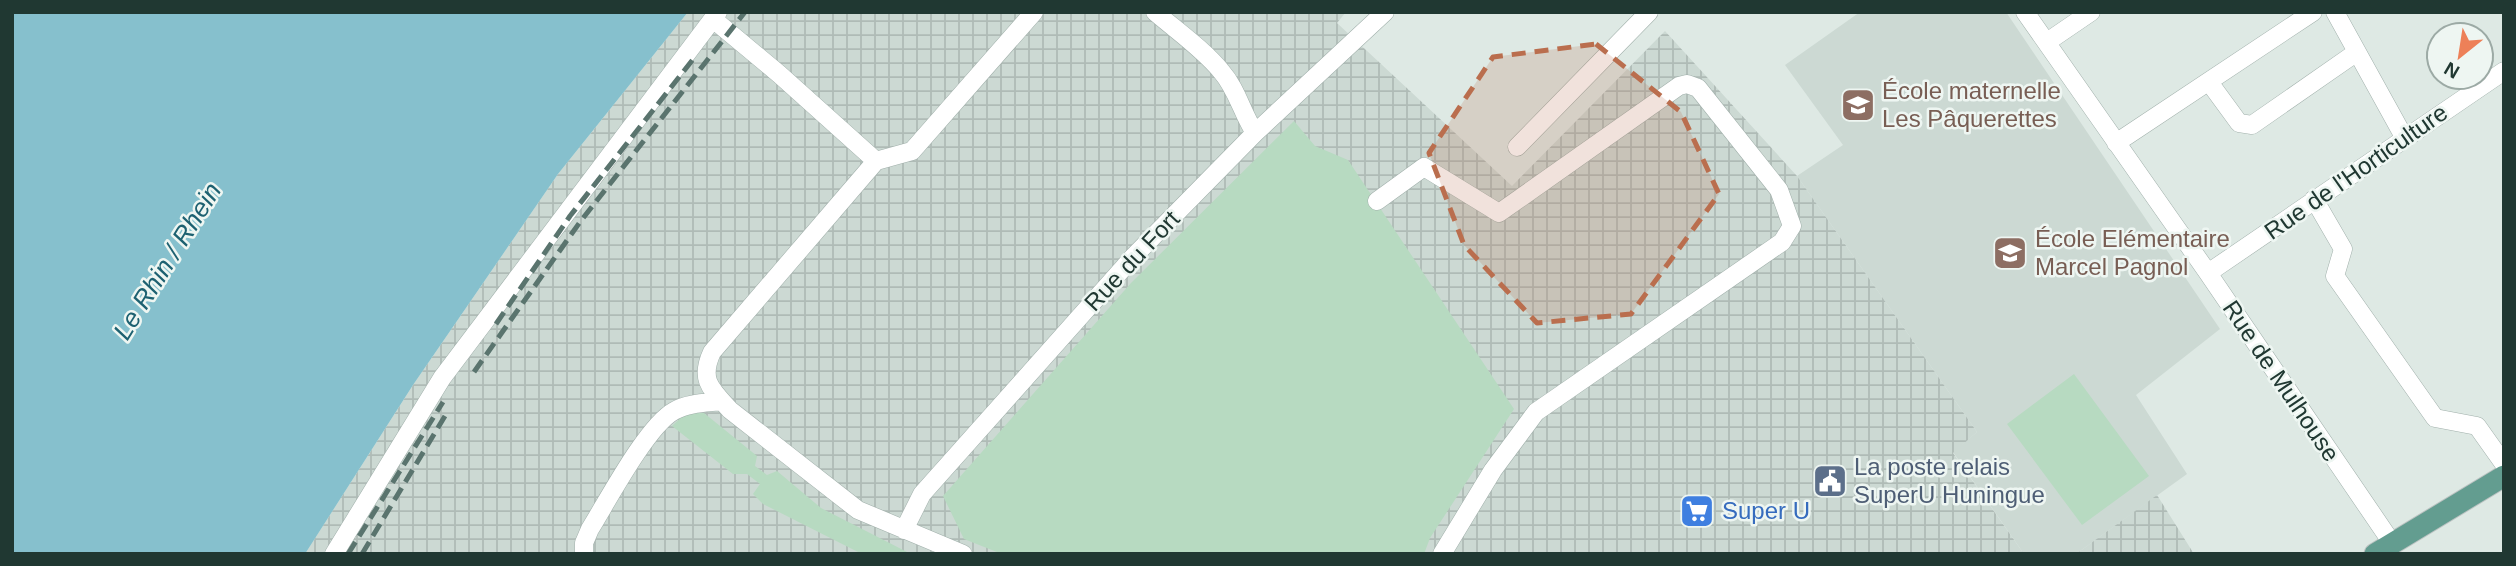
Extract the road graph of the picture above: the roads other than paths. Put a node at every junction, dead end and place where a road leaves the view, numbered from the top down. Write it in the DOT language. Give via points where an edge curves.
graph roads {
  1 [pos="1034,12"];
  2 [pos="1155,12"];
  3 [pos="1385,12"];
  4 [pos="1649,12"];
  5 [pos="2025,12"];
  6 [pos="2091,12"];
  7 [pos="2313,12"];
  8 [pos="2335,12"];
  9 [pos="715,16"];
  10 [pos="2047,42"];
  11 [pos="2357,52"];
  12 [pos="2504,71"];
  13 [pos="2209,82"];
  14 [pos="1255,133"];
  15 [pos="2404,137"];
  16 [pos="2116,143"];
  17 [pos="1517,147"];
  18 [pos="876,162"];
  19 [pos="2314,200"];
  20 [pos="1377,201"];
  21 [pos="2208,273"];
  22 [pos="722,401"];
  23 [pos="2504,464"];
  24 [pos="2504,476"];
  25 [pos="904,530"];
  26 [pos="2383,548"];
  27 [pos="334,554"];
  28 [pos="584,554"];
  29 [pos="963,554"];
  30 [pos="1442,554"];
  1 -- 18 [label="street" via="912,151"];
  2 -- 14 [label="street" via="1221,70"];
  3 -- 14 [label="street, Rue du Fort"];
  4 -- 17 [label="street"];
  5 -- 10 [label="street, Rue de Mulhouse"];
  6 -- 10 [label="street"];
  7 -- 13 [label="street"];
  8 -- 11 [label="street"];
  9 -- 18 [label="street"];
  9 -- 27 [label="street" via="442,378"];
  10 -- 16 [label="street, Rue de Mulhouse"];
  11 -- 13 [label="street" via="2252,125 2239,123"];
  11 -- 15 [label="street"];
  12 -- 15 [label="street, Rue de l'Horticulture"];
  13 -- 16 [label="street"];
  14 -- 25 [label="street, Rue du Fort" via="1133,257 931,484"];
  15 -- 19 [label="street, Rue de l'Horticulture"];
  16 -- 21 [label="street, Rue de Mulhouse"];
  18 -- 22 [label="street" via="712,352 707,379"];
  19 -- 21 [label="street, Rue de l'Horticulture"];
  19 -- 23 [label="street" via="2343,249 2335,275 2435,418 2477,425"];
  20 -- 30 [label="street" via="1424,167 1499,213 1688,84 1698,88 1779,190 1792,226 1783,242 1536,412 1493,470"];
  21 -- 26 [label="street, Rue de Mulhouse"];
  22 -- 25 [label="street" via="858,510"];
  22 -- 28 [label="street" via="675,410 654,428 590,529"];
  24 -- 26 [label="main road"];
  25 -- 29 [label="street"];
}
